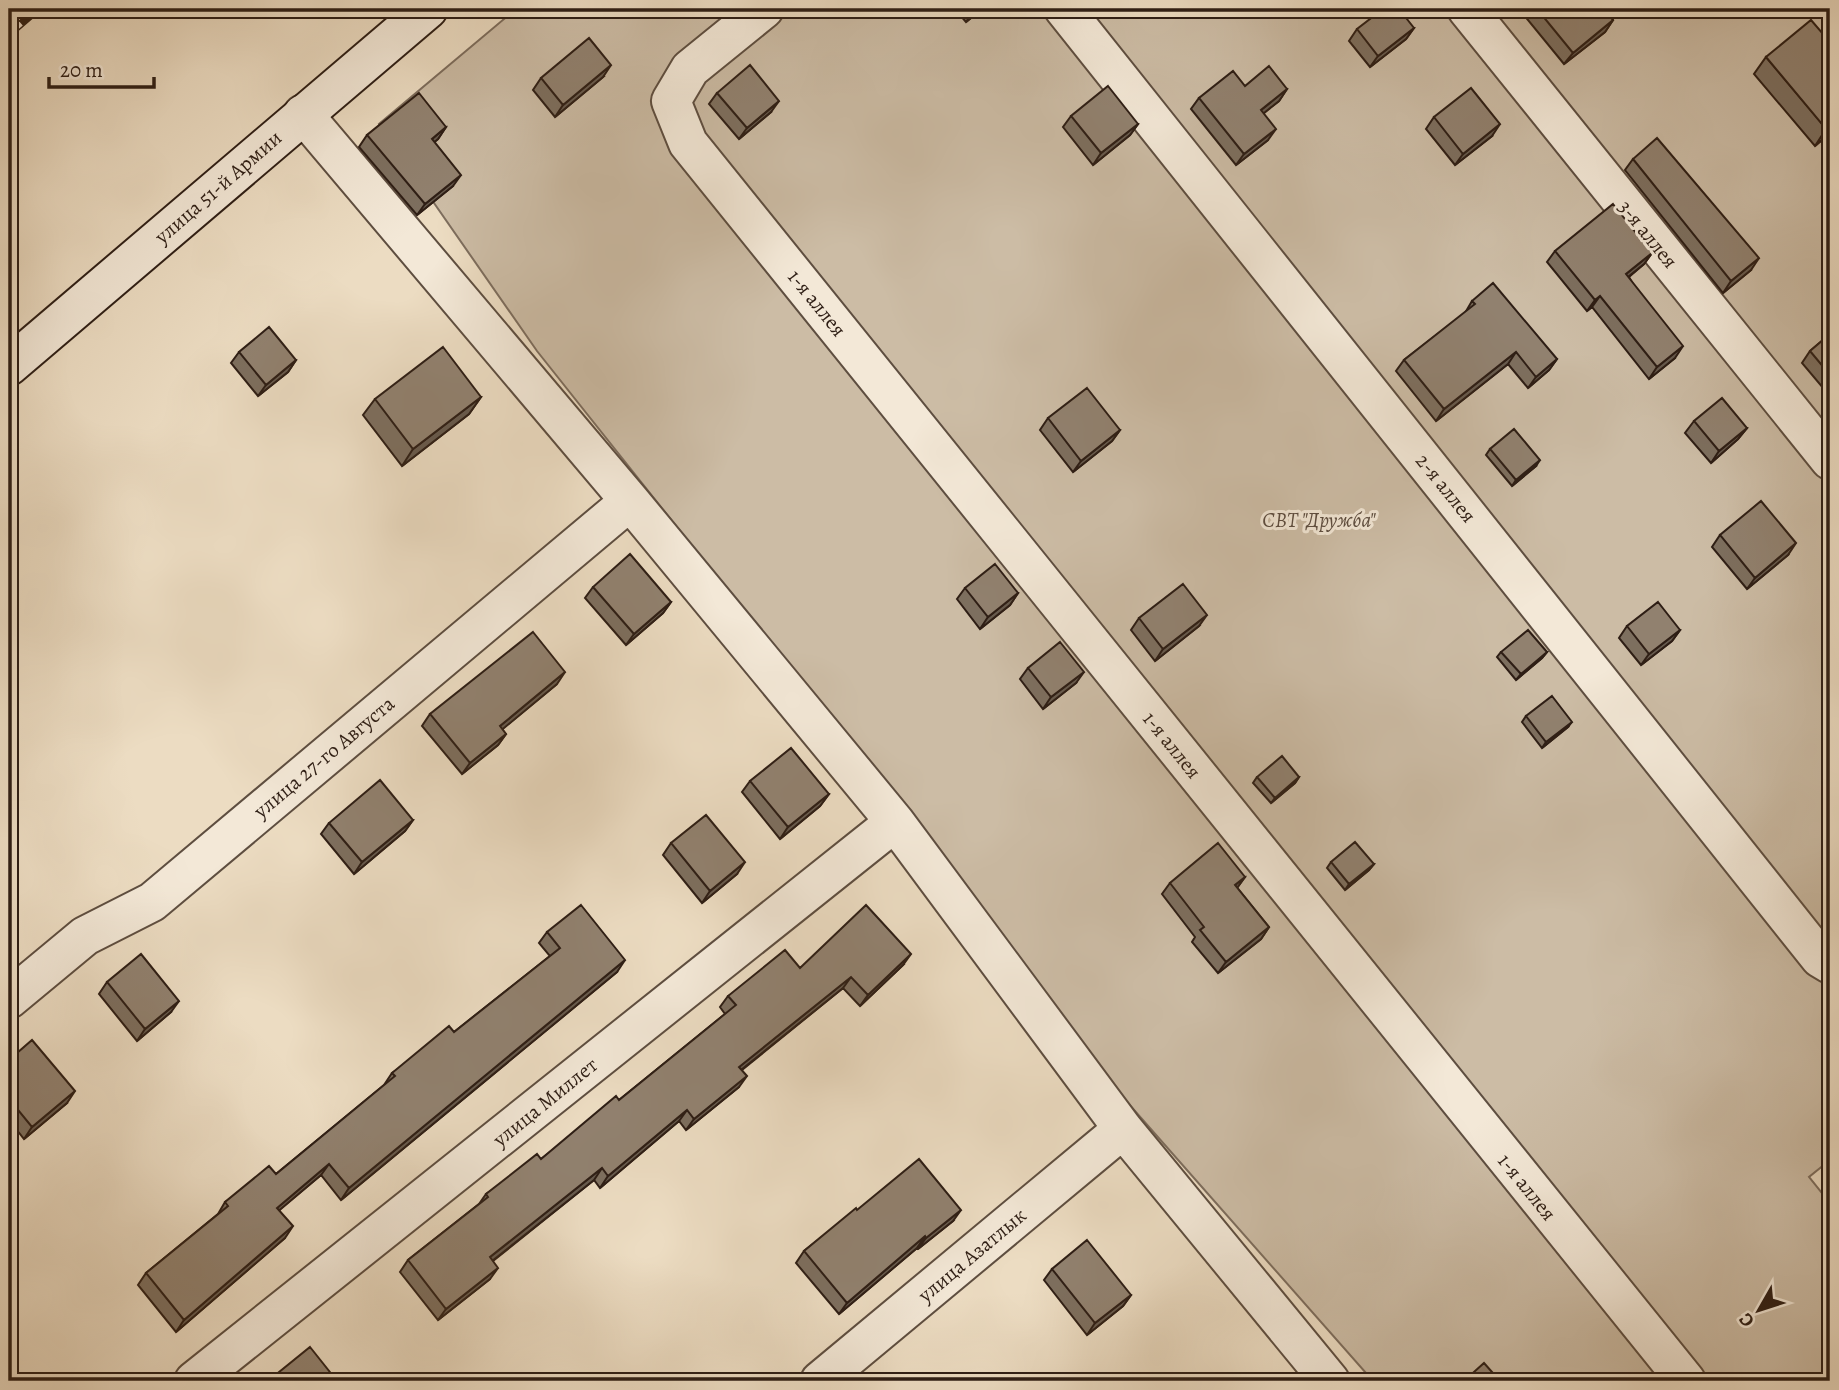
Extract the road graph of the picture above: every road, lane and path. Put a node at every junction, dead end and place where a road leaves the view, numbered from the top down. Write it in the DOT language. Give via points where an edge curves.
graph roads {
  1 [pos="428,9"];
  2 [pos="764,9"];
  3 [pos="1064,9"];
  4 [pos="1467,9"];
  5 [pos="303,114"];
  6 [pos="9,366"];
  7 [pos="1830,460"];
  8 [pos="630,501"];
  9 [pos="895,822"];
  10 [pos="1830,964"];
  11 [pos="9,999"];
  12 [pos="1124,1129"];
  13 [pos="194,1381"];
  14 [pos="820,1381"];
  15 [pos="1330,1381"];
  16 [pos="1686,1381"];
  1 -- 5 [label="street, улица 51-й Армии"];
  2 -- 16 [label="street, 1-я аллея" via="690,69 671,101 688,143"];
  3 -- 10 [label="street, 2-я аллея" via="1819,958"];
  4 -- 7 [label="street, 3-я аллея"];
  5 -- 6 [label="street, улица 51-й Армии"];
  5 -- 8 [label="street"];
  8 -- 9 [label="street"];
  8 -- 11 [label="street, улица 27-го Августа" via="152,902 85,936"];
  9 -- 12 [label="street"];
  9 -- 13 [label="street, улица Миллет"];
  12 -- 14 [label="street, улица Азатлык"];
  12 -- 15 [label="street"];
}
